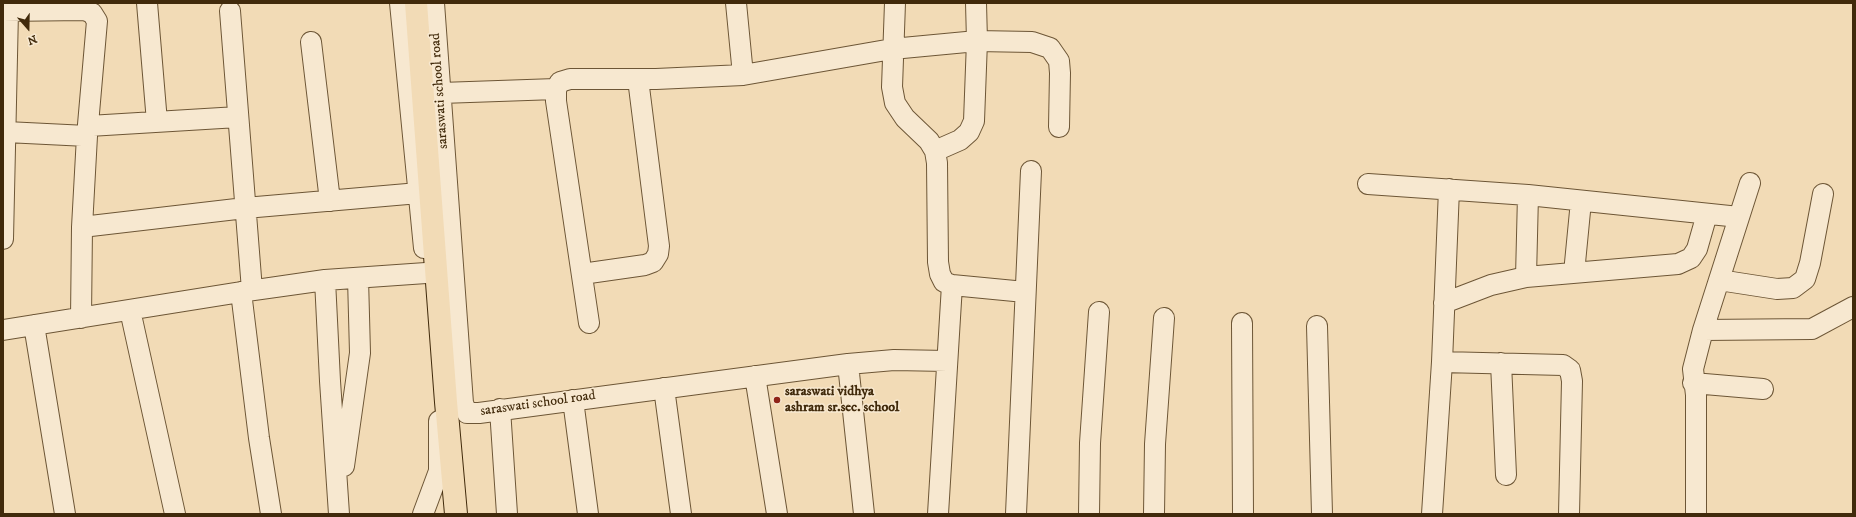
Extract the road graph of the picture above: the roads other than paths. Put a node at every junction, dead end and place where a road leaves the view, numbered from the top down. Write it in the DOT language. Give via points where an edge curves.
graph roads {
  1 [pos="147,3"];
  2 [pos="400,3"];
  3 [pos="416,3"];
  4 [pos="434,3"];
  5 [pos="736,3"];
  6 [pos="895,3"];
  7 [pos="976,3"];
  8 [pos="6,11"];
  9 [pos="230,11"];
  10 [pos="977,40"];
  11 [pos="311,42"];
  12 [pos="892,49"];
  13 [pos="743,74"];
  14 [pos="638,79"];
  15 [pos="556,89"];
  16 [pos="440,93"];
  17 [pos="238,117"];
  18 [pos="157,122"];
  19 [pos="1059,127"];
  20 [pos="88,131"];
  21 [pos="6,132"];
  22 [pos="935,151"];
  23 [pos="1031,171"];
  24 [pos="1750,183"];
  25 [pos="1368,184"];
  26 [pos="1449,189"];
  27 [pos="419,193"];
  28 [pos="1823,194"];
  29 [pos="1528,196"];
  30 [pos="330,201"];
  31 [pos="1581,201"];
  32 [pos="245,208"];
  33 [pos="1707,214"];
  34 [pos="1739,217"];
  35 [pos="82,227"];
  36 [pos="3,239"];
  37 [pos="426,273"];
  38 [pos="1574,273"];
  39 [pos="582,274"];
  40 [pos="1526,277"];
  41 [pos="358,278"];
  42 [pos="325,280"];
  43 [pos="1719,280"];
  44 [pos="952,285"];
  45 [pos="246,291"];
  46 [pos="1025,292"];
  47 [pos="1444,303"];
  48 [pos="1853,307"];
  49 [pos="130,310"];
  50 [pos="1099,312"];
  51 [pos="81,318"];
  52 [pos="1164,318"];
  53 [pos="589,323"];
  54 [pos="1242,323"];
  55 [pos="34,325"];
  56 [pos="1317,326"];
  57 [pos="3,330"];
  58 [pos="1703,330"];
  59 [pos="947,361"];
  60 [pos="1442,362"];
  61 [pos="1501,363"];
  62 [pos="848,364"];
  63 [pos="754,376"];
  64 [pos="1693,383"];
  65 [pos="664,388"];
  66 [pos="1763,389"];
  67 [pos="573,400"];
  68 [pos="500,409"];
  69 [pos="1506,475"];
  70 [pos="338,487"];
  71 [pos="65,514"];
  72 [pos="175,514"];
  73 [pos="271,514"];
  74 [pos="340,514"];
  75 [pos="423,514"];
  76 [pos="456,514"];
  77 [pos="507,514"];
  78 [pos="588,514"];
  79 [pos="681,514"];
  80 [pos="776,514"];
  81 [pos="864,514"];
  82 [pos="938,514"];
  83 [pos="1016,514"];
  84 [pos="1089,514"];
  85 [pos="1154,514"];
  86 [pos="1243,514"];
  87 [pos="1322,514"];
  88 [pos="1432,514"];
  89 [pos="1569,514"];
  90 [pos="1696,514"];
  1 -- 18 [label="street"];
  2 -- 27 [label="street"];
  3 -- 76 [label="highway"];
  4 -- 16 [label="street, saraswati school road"];
  5 -- 13 [label="street"];
  6 -- 12 [label="street"];
  7 -- 10 [label="street"];
  8 -- 20 [label="street" via="84,10 92,13 97,21"];
  8 -- 21 [label="street"];
  9 -- 17 [label="street"];
  10 -- 12 [label="street"];
  10 -- 19 [label="street" via="1032,42 1050,48 1059,61"];
  10 -- 22 [label="street" via="974,121 960,140"];
  11 -- 30 [label="street"];
  12 -- 13 [label="street"];
  12 -- 22 [label="street" via="892,87 895,103"];
  13 -- 14 [label="street"];
  14 -- 15 [label="street" via="570,78 560,82"];
  14 -- 39 [label="street" via="658,254 653,262 645,265"];
  15 -- 16 [label="street"];
  15 -- 39 [label="street"];
  16 -- 68 [label="street, saraswati school road" via="463,403 467,413"];
  17 -- 18 [label="street"];
  17 -- 32 [label="street"];
  18 -- 20 [label="street"];
  20 -- 21 [label="street"];
  20 -- 35 [label="street"];
  21 -- 36 [label="street"];
  22 -- 44 [label="street" via="938,262 944,282"];
  23 -- 46 [label="street"];
  24 -- 34 [label="street"];
  25 -- 26 [label="street"];
  26 -- 29 [label="street"];
  26 -- 47 [label="street"];
  27 -- 30 [label="street"];
  27 -- 37 [label="street"];
  28 -- 43 [label="street" via="1805,279 1793,288 1777,289"];
  29 -- 31 [label="street"];
  29 -- 40 [label="street"];
  30 -- 32 [label="street"];
  31 -- 33 [label="street"];
  31 -- 38 [label="street"];
  32 -- 35 [label="street"];
  32 -- 45 [label="street"];
  33 -- 34 [label="street"];
  33 -- 38 [label="street" via="1697,249 1691,258 1678,264"];
  34 -- 43 [label="street"];
  35 -- 51 [label="street"];
  37 -- 41 [label="street"];
  37 -- 75 [label="street" via="440,416 439,471"];
  38 -- 40 [label="street"];
  39 -- 53 [label="street"];
  40 -- 47 [label="street" via="1491,285"];
  41 -- 42 [label="street"];
  41 -- 70 [label="street" via="360,353 345,466"];
  42 -- 45 [label="street"];
  42 -- 70 [label="street"];
  43 -- 58 [label="street"];
  44 -- 46 [label="street"];
  44 -- 59 [label="street"];
  45 -- 49 [label="street"];
  45 -- 73 [label="street" via="259,438"];
  46 -- 83 [label="street"];
  47 -- 60 [label="street"];
  48 -- 58 [label="street" via="1812,329"];
  49 -- 51 [label="street"];
  49 -- 72 [label="street"];
  50 -- 84 [label="street" via="1090,444"];
  51 -- 55 [label="street"];
  52 -- 85 [label="street" via="1155,444"];
  54 -- 86 [label="street"];
  55 -- 57 [label="street"];
  55 -- 71 [label="street"];
  56 -- 87 [label="street"];
  58 -- 64 [label="street" via="1693,369"];
  59 -- 62 [label="street, saraswati school road" via="894,360"];
  59 -- 82 [label="street"];
  60 -- 61 [label="street"];
  60 -- 88 [label="street"];
  61 -- 69 [label="street"];
  61 -- 89 [label="street" via="1563,365 1570,370 1572,381"];
  62 -- 63 [label="street, saraswati school road"];
  62 -- 81 [label="street"];
  63 -- 65 [label="street, saraswati school road"];
  63 -- 80 [label="street"];
  64 -- 66 [label="street"];
  64 -- 90 [label="street" via="1696,395"];
  65 -- 67 [label="street, saraswati school road"];
  65 -- 79 [label="street"];
  67 -- 68 [label="street, saraswati school road"];
  67 -- 78 [label="street"];
  68 -- 77 [label="street"];
  70 -- 74 [label="street"];
}
